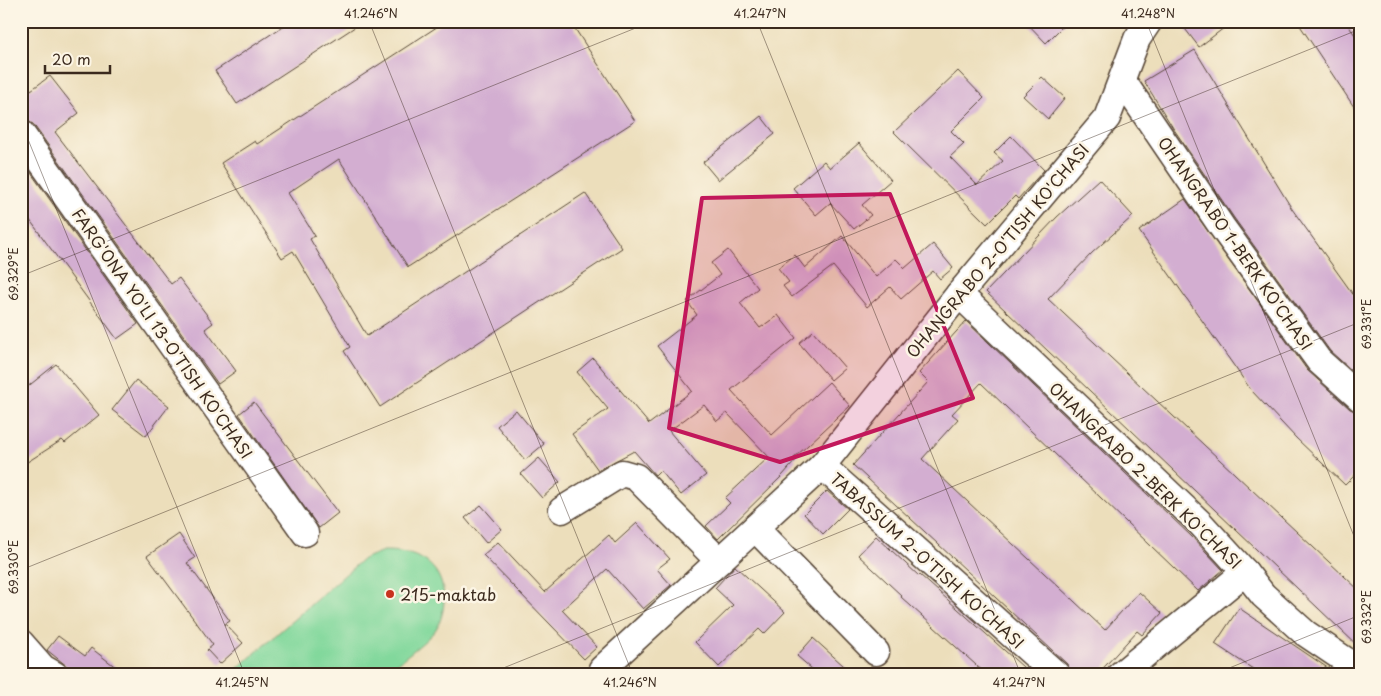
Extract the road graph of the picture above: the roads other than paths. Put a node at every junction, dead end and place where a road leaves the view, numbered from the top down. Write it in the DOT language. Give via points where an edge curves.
graph roads {
  1 [pos="1149,21"];
  2 [pos="1122,80"];
  3 [pos="21,133"];
  4 [pos="959,294"];
  5 [pos="1360,398"];
  6 [pos="822,466"];
  7 [pos="562,510"];
  8 [pos="755,528"];
  9 [pos="305,533"];
  10 [pos="719,562"];
  11 [pos="1245,572"];
  12 [pos="21,643"];
  13 [pos="876,652"];
  14 [pos="602,670"];
  15 [pos="1360,670"];
  16 [pos="55,675"];
  17 [pos="1057,675"];
  18 [pos="1120,675"];
  1 -- 2 [label="street, OHANGRABO 2-O'TISH KO'CHASI" via="1137,38"];
  2 -- 4 [label="street, OHANGRABO 2-O'TISH KO'CHASI" via="1107,118"];
  2 -- 5 [label="street, OHANGRABO 1-BERK KO'CHASI" via="1318,361"];
  3 -- 9 [label="street, FARG'ONA YO'LI 13-O'TISH KO'CHASI"];
  4 -- 6 [label="street, OHANGRABO 2-O'TISH KO'CHASI"];
  4 -- 11 [label="street, OHANGRABO 2-BERK KO'CHASI" via="1200,524"];
  6 -- 8 [label="street, OHANGRABO 2-O'TISH KO'CHASI"];
  6 -- 17 [label="street, TABASSUM 2-O'TISH KO'CHASI"];
  7 -- 10 [label="street" via="622,473 636,476"];
  8 -- 10 [label="street, OHANGRABO 2-O'TISH KO'CHASI"];
  8 -- 13 [label="street"];
  10 -- 14 [label="street, OHANGRABO 2-O'TISH KO'CHASI"];
  11 -- 15 [label="street, OHANGRABO 2-BERK KO'CHASI" via="1263,595 1305,633"];
  11 -- 18 [label="street"];
  12 -- 16 [label="street" via="43,668"];
}
